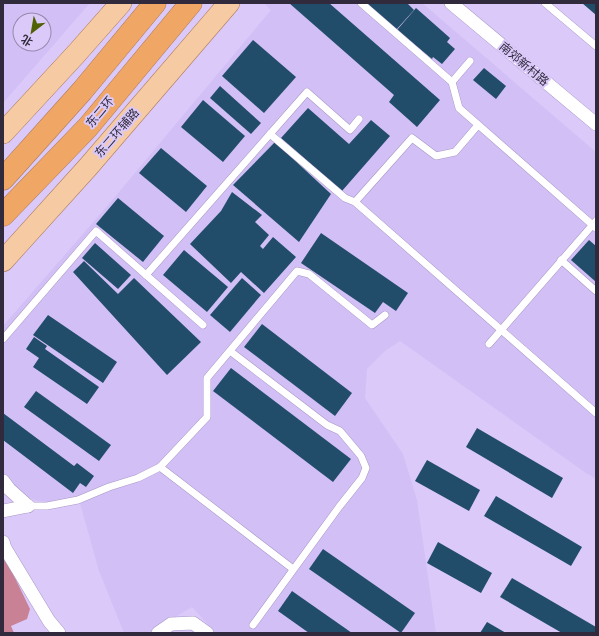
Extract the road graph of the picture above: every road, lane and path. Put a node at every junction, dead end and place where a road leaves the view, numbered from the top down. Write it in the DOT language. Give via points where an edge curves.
graph roads {
  1 [pos="121,3"];
  2 [pos="155,3"];
  3 [pos="191,3"];
  4 [pos="229,3"];
  5 [pos="361,3"];
  6 [pos="451,3"];
  7 [pos="545,3"];
  8 [pos="596,46"];
  9 [pos="470,61"];
  10 [pos="452,82"];
  11 [pos="359,119"];
  12 [pos="596,124"];
  13 [pos="478,125"];
  14 [pos="3,132"];
  15 [pos="270,134"];
  16 [pos="3,179"];
  17 [pos="355,202"];
  18 [pos="3,215"];
  19 [pos="595,224"];
  20 [pos="561,260"];
  21 [pos="3,261"];
  22 [pos="146,275"];
  23 [pos="596,291"];
  24 [pos="385,315"];
  25 [pos="203,325"];
  26 [pos="501,330"];
  27 [pos="3,339"];
  28 [pos="489,344"];
  29 [pos="230,351"];
  30 [pos="596,413"];
  31 [pos="160,467"];
  32 [pos="3,481"];
  33 [pos="28,506"];
  34 [pos="3,511"];
  35 [pos="3,542"];
  36 [pos="294,569"];
  37 [pos="253,625"];
  38 [pos="59,633"];
  39 [pos="158,633"];
  40 [pos="207,633"];
  1 -- 14 [label="main road"];
  2 -- 16 [label="highway" via="82,91"];
  3 -- 18 [label="highway, 东二环" via="88,127"];
  4 -- 21 [label="main road, 东二环辅路" via="88,167"];
  5 -- 10 [label="lane"];
  6 -- 12 [label="street, 南郊新村路"];
  7 -- 8 [label="lane"];
  9 -- 10 [label="lane"];
  10 -- 13 [label="lane" via="459,108"];
  11 -- 15 [label="lane" via="350,130 307,92"];
  13 -- 17 [label="lane" via="455,152 436,156 412,138"];
  13 -- 19 [label="lane"];
  15 -- 17 [label="lane" via="345,198"];
  15 -- 22 [label="lane"];
  17 -- 26 [label="lane"];
  19 -- 20 [label="lane"];
  20 -- 23 [label="lane"];
  20 -- 26 [label="lane"];
  22 -- 25 [label="lane"];
  22 -- 27 [label="lane" via="96,231"];
  24 -- 29 [label="lane" via="372,325 309,274 297,271"];
  26 -- 28 [label="lane"];
  26 -- 30 [label="lane"];
  29 -- 31 [label="lane" via="207,378 207,417"];
  29 -- 36 [label="lane" via="327,425 340,431 361,456 366,468 362,478"];
  31 -- 33 [label="lane" via="78,500 47,506"];
  31 -- 36 [label="lane"];
  32 -- 33 [label="street"];
  33 -- 34 [label="street"];
  35 -- 38 [label="street" via="49,621"];
  36 -- 37 [label="lane"];
  39 -- 40 [label="street" via="171,624 193,623"];
}
